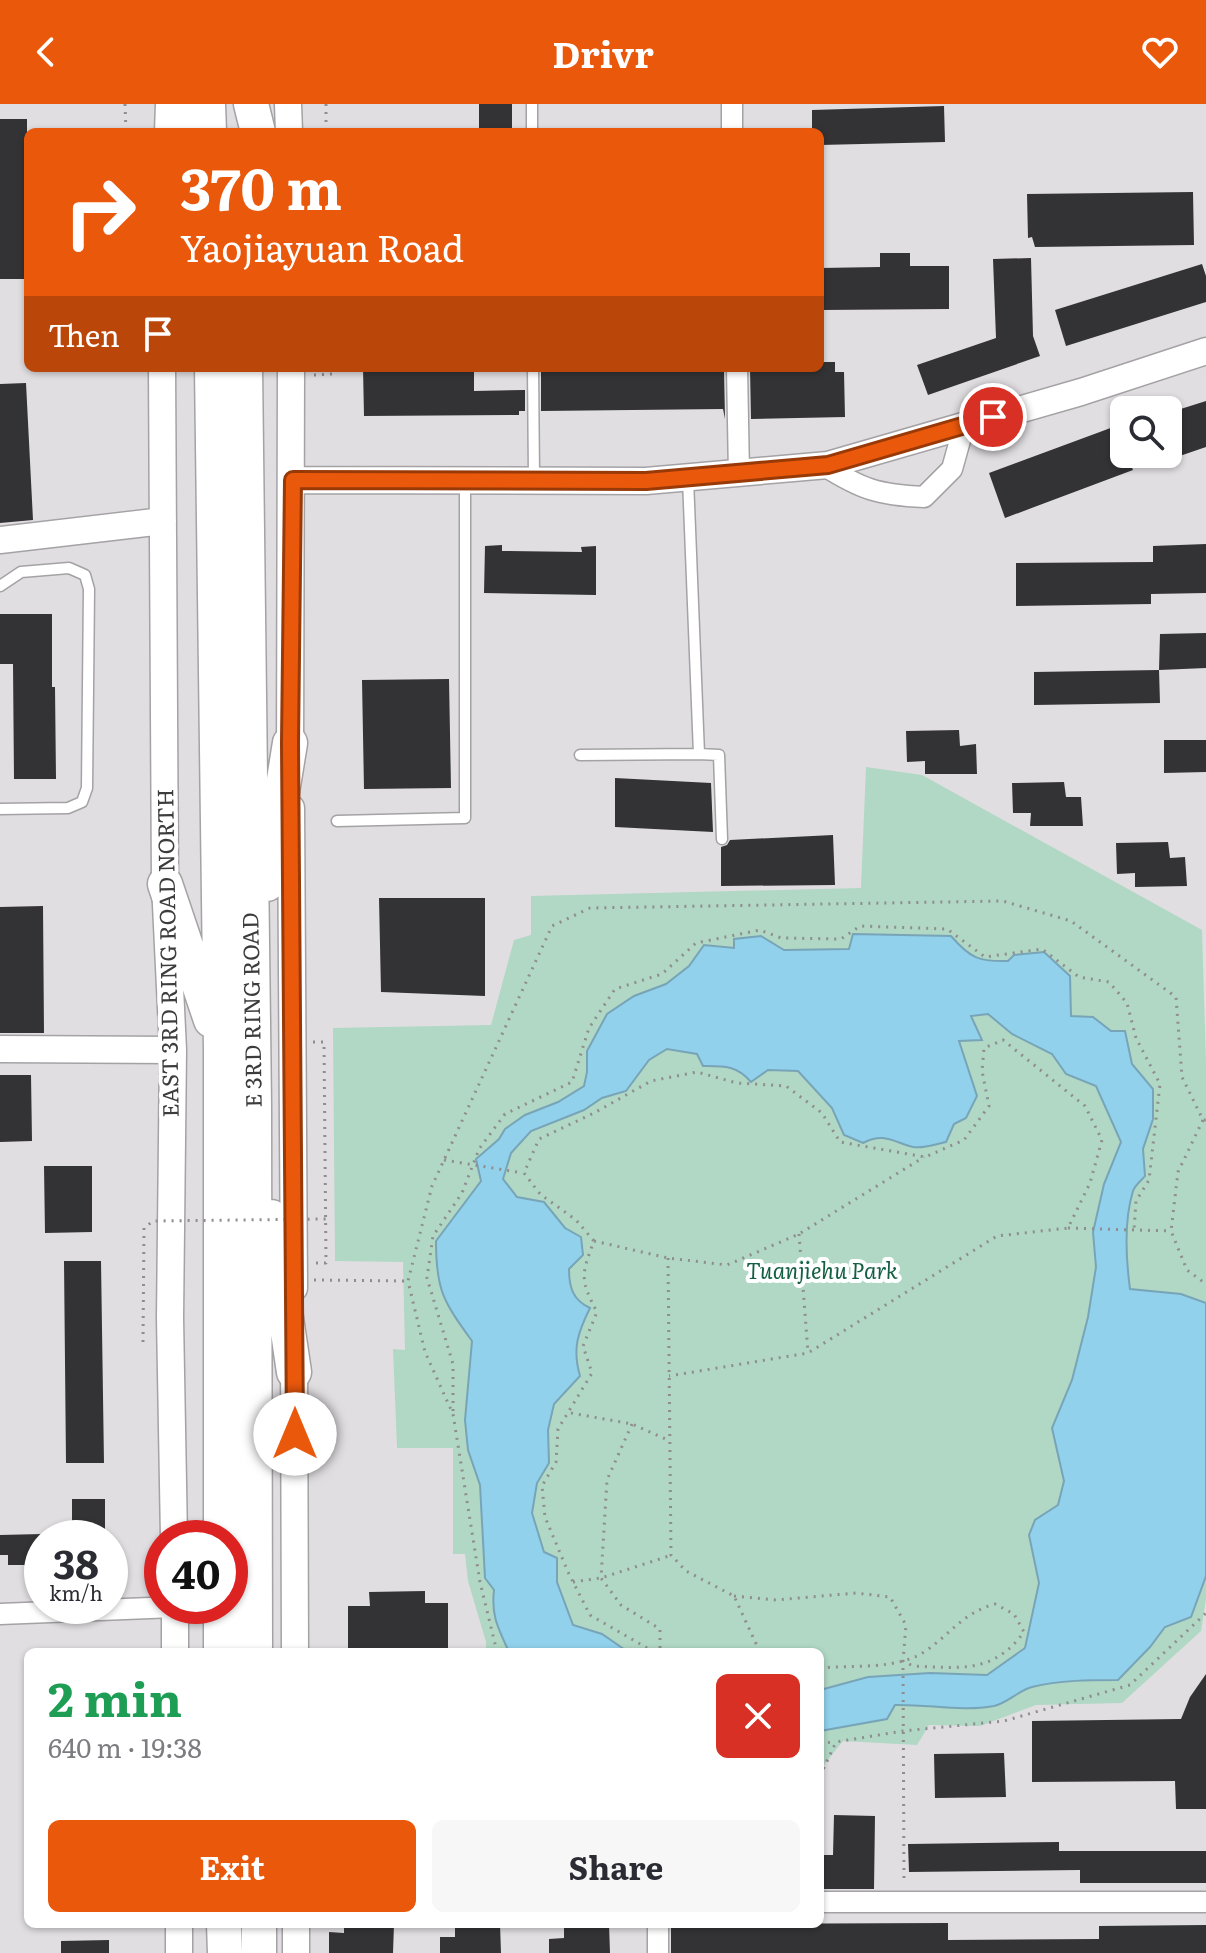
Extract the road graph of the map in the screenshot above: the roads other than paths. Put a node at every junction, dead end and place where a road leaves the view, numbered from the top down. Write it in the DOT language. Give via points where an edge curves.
graph roads {
  1 [pos="169,104"];
  2 [pos="188,104"];
  3 [pos="208,104"];
  4 [pos="241,104"];
  5 [pos="251,104"];
  6 [pos="288,104"];
  7 [pos="532,104"];
  8 [pos="732,104"];
  9 [pos="168,128"];
  10 [pos="184,128"];
  11 [pos="209,128"];
  12 [pos="242,128"];
  13 [pos="257,128"];
  14 [pos="289,128"];
  15 [pos="532,128"];
  16 [pos="732,128"];
  17 [pos="1206,351"];
  18 [pos="162,372"];
  19 [pos="212,372"];
  20 [pos="245,372"];
  21 [pos="291,372"];
  22 [pos="533,372"];
  23 [pos="737,372"];
  24 [pos="964,426"];
  25 [pos="823,465"];
  26 [pos="739,474"];
  27 [pos="688,479"];
  28 [pos="293,480"];
  29 [pos="465,480"];
  30 [pos="534,480"];
  31 [pos="163,521"];
  32 [pos="0,540"];
  33 [pos="0,586"];
  34 [pos="290,743"];
  35 [pos="699,754"];
  36 [pos="580,755"];
  37 [pos="0,809"];
  38 [pos="337,821"];
  39 [pos="722,839"];
  40 [pos="165,884"];
  41 [pos="252,971"];
  42 [pos="0,1049"];
  43 [pos="173,1050"];
  44 [pos="221,1051"];
  45 [pos="254,1106"];
  46 [pos="294,1372"];
  47 [pos="174,1520"];
  48 [pos="221,1520"];
  49 [pos="144,1608"];
  50 [pos="0,1614"];
  51 [pos="175,1624"];
  52 [pos="221,1624"];
  53 [pos="175,1648"];
  54 [pos="221,1648"];
  55 [pos="255,1648"];
  56 [pos="295,1648"];
  57 [pos="824,1902"];
  58 [pos="1206,1902"];
  59 [pos="179,1928"];
  60 [pos="224,1928"];
  61 [pos="259,1928"];
  62 [pos="296,1928"];
  63 [pos="658,1928"];
  64 [pos="179,1953"];
  65 [pos="225,1953"];
  66 [pos="259,1953"];
  67 [pos="296,1953"];
  68 [pos="658,1953"];
  1 -- 9 [label="street"];
  2 -- 10 [label="highway"];
  3 -- 11 [label="highway"];
  4 -- 12 [label="highway"];
  5 -- 13 [label="highway"];
  6 -- 14 [label="street"];
  7 -- 15 [label="lane"];
  8 -- 16 [label="street"];
  17 -- 24 [label="street"];
  18 -- 31 [label="street, EAST 3RD RING ROAD NORTH"];
  19 -- 44 [label="highway, E 3RD RING ROAD"];
  20 -- 41 [label="highway, E 3RD RING ROAD"];
  21 -- 28 [label="street"];
  22 -- 30 [label="lane"];
  23 -- 26 [label="street"];
  24 -- 25 [label="street"];
  24 -- 25 [label="street" via="952,469 924,497 887,496 855,485"];
  25 -- 26 [label="street"];
  26 -- 27 [label="street"];
  27 -- 30 [label="street"];
  27 -- 35 [label="lane"];
  28 -- 29 [label="street"];
  28 -- 34 [label="street"];
  29 -- 30 [label="street"];
  29 -- 38 [label="lane" via="465,818"];
  31 -- 32 [label="street"];
  31 -- 40 [label="street, EAST 3RD RING ROAD NORTH"];
  33 -- 37 [label="lane" via="21,572 69,568 85,575 89,589 87,788 82,802 68,808"];
  34 -- 41 [label="highway"];
  34 -- 46 [label="street"];
  35 -- 36 [label="lane"];
  35 -- 39 [label="lane" via="719,755"];
  40 -- 43 [label="street, EAST 3RD RING ROAD NORTH"];
  40 -- 44 [label="highway"];
  41 -- 45 [label="highway, E 3RD RING ROAD"];
  42 -- 43 [label="street"];
  43 -- 47 [label="street, EAST 3RD RING ROAD NORTH"];
  44 -- 48 [label="highway, E 3RD RING ROAD"];
  45 -- 46 [label="highway"];
  45 -- 55 [label="highway, E 3RD RING ROAD"];
  46 -- 56 [label="street"];
  49 -- 50 [label="street"];
  51 -- 53 [label="street"];
  52 -- 54 [label="highway"];
  57 -- 58 [label="street"];
  59 -- 64 [label="street"];
  60 -- 65 [label="highway"];
  61 -- 66 [label="highway"];
  62 -- 67 [label="street"];
  63 -- 68 [label="street"];
}
